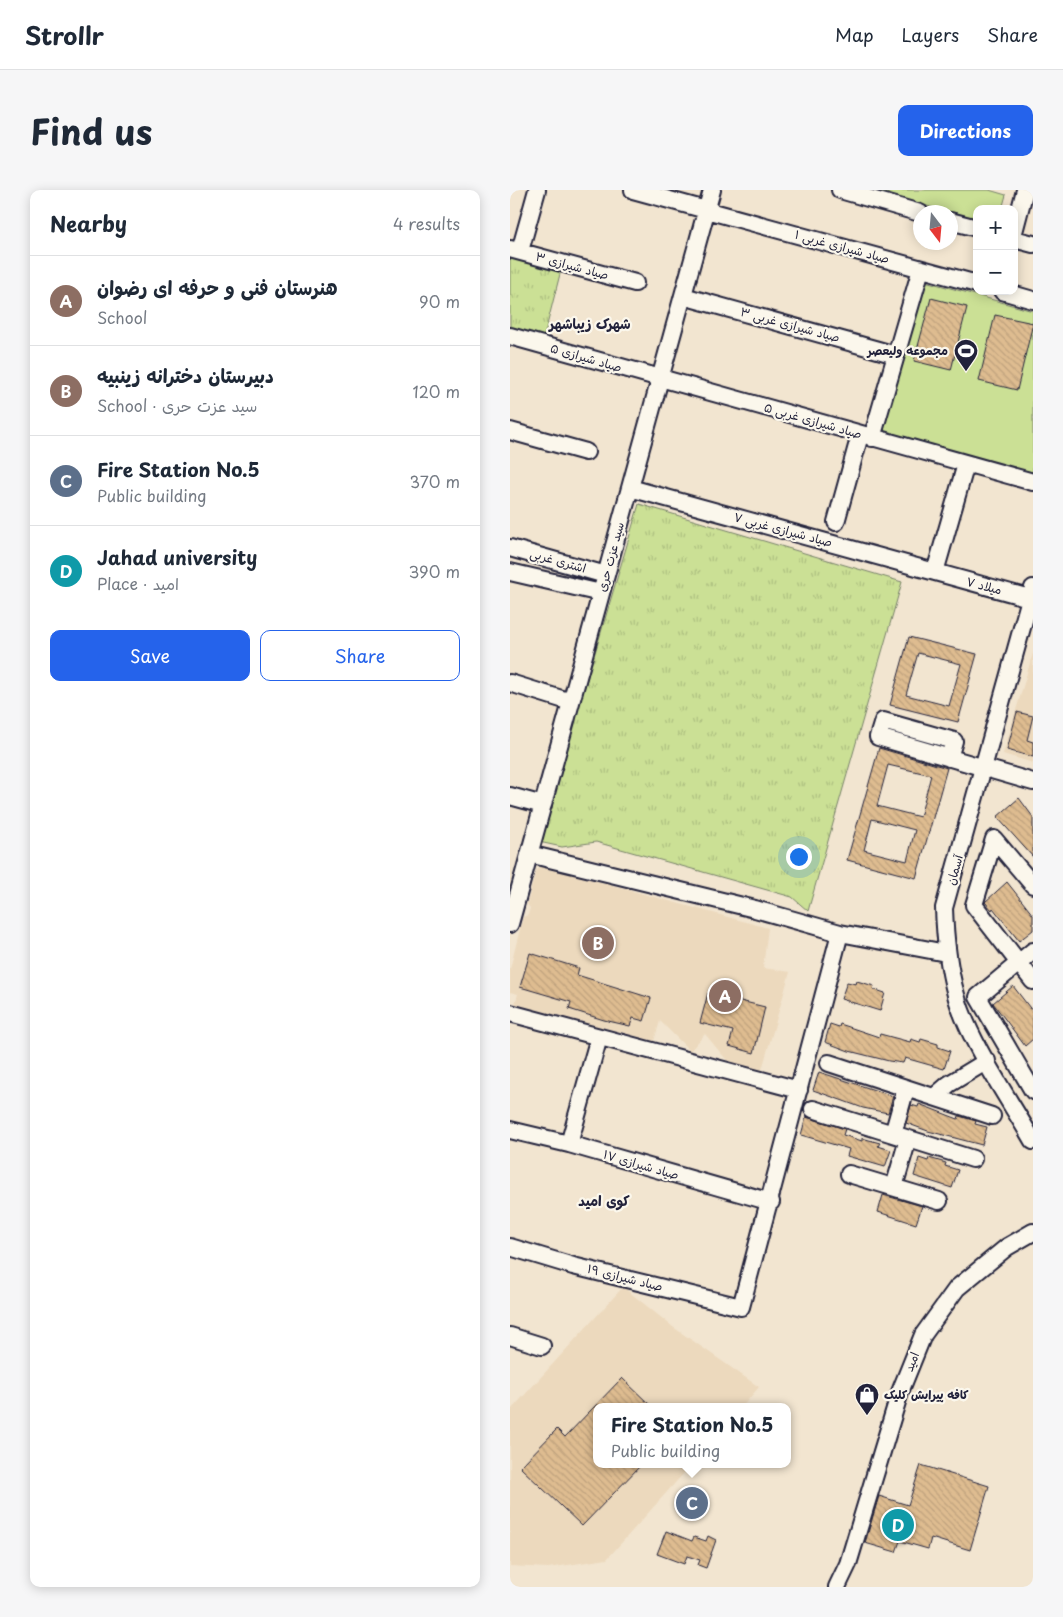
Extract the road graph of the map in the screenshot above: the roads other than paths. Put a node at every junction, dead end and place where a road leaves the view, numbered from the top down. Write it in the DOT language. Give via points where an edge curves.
graph roads {
  1 [pos="537,190"];
  2 [pos="633,190"];
  3 [pos="712,190"];
  4 [pos="840,190"];
  5 [pos="1025,190"];
  6 [pos="707,210"];
  7 [pos="913,210"];
  8 [pos="1018,217"];
  9 [pos="958,223"];
  10 [pos="973,227"];
  11 [pos="1018,240"];
  12 [pos="1033,244"];
  13 [pos="515,250"];
  14 [pos="921,269"];
  15 [pos="635,283"];
  16 [pos="973,283"];
  17 [pos="1016,295"];
  18 [pos="683,296"];
  19 [pos="1033,300"];
  20 [pos="510,336"];
  21 [pos="896,355"];
  22 [pos="661,379"];
  23 [pos="510,431"];
  24 [pos="866,436"];
  25 [pos="586,452"];
  26 [pos="966,464"];
  27 [pos="1033,482"];
  28 [pos="630,488"];
  29 [pos="836,522"];
  30 [pos="510,548"];
  31 [pos="582,568"];
  32 [pos="510,572"];
  33 [pos="935,572"];
  34 [pos="606,575"];
  35 [pos="574,587"];
  36 [pos="601,593"];
  37 [pos="1032,595"];
  38 [pos="510,684"];
  39 [pos="571,702"];
  40 [pos="950,758"];
  41 [pos="983,767"];
  42 [pos="1033,782"];
  43 [pos="510,796"];
  44 [pos="543,805"];
  45 [pos="529,854"];
  46 [pos="1033,885"];
  47 [pos="512,907"];
  48 [pos="510,924"];
  49 [pos="840,932"];
  50 [pos="1033,951"];
  51 [pos="946,953"];
  52 [pos="1019,963"];
  53 [pos="1033,981"];
  54 [pos="510,1013"];
  55 [pos="599,1037"];
  56 [pos="987,1061"];
  57 [pos="830,1063"];
  58 [pos="906,1088"];
  59 [pos="799,1090"];
  60 [pos="1033,1091"];
  61 [pos="934,1097"];
  62 [pos="813,1109"];
  63 [pos="992,1116"];
  64 [pos="510,1130"];
  65 [pos="901,1136"];
  66 [pos="1033,1140"];
  67 [pos="569,1144"];
  68 [pos="973,1159"];
  69 [pos="850,1174"];
  70 [pos="894,1188"];
  71 [pos="939,1201"];
  72 [pos="771,1202"];
  73 [pos="1033,1232"];
  74 [pos="510,1247"];
  75 [pos="510,1336"];
  76 [pos="542,1346"];
  77 [pos="848,1564"];
  78 [pos="837,1587"];
  79 [pos="852,1587"];
  1 -- 13 [label="street"];
  2 -- 6 [label="street, صیاد شیرازی غربی ۱"];
  3 -- 6 [label="street, سید عزت حری"];
  4 -- 7 [label="street"];
  5 -- 8 [label="street"];
  6 -- 14 [label="street, صیاد شیرازی غربی ۱"];
  6 -- 18 [label="street, سید عزت حری"];
  9 -- 10 [label="street"];
  11 -- 12 [label="street"];
  13 -- 15 [label="street, صیاد شیرازی ۳"];
  14 -- 16 [label="street, صیاد شیرازی غربی ۱"];
  14 -- 21 [label="street"];
  17 -- 19 [label="street"];
  18 -- 21 [label="street, صیاد شیرازی غربی ۳"];
  18 -- 22 [label="street, سید عزت حری"];
  20 -- 22 [label="street, صیاد شیرازی ۵"];
  21 -- 24 [label="street"];
  22 -- 24 [label="street, صیاد شیرازی غربی ۵"];
  22 -- 28 [label="street, سید عزت حری"];
  23 -- 25 [label="street"];
  24 -- 26 [label="street, صیاد شیرازی غربی ۵"];
  24 -- 29 [label="street"];
  26 -- 27 [label="street, صیاد شیرازی غربی ۵"];
  26 -- 33 [label="street"];
  28 -- 33 [label="street, صیاد شیرازی غربی ۷"];
  28 -- 34 [label="street, سید عزت حری"];
  30 -- 31 [label="street, اشتری غربی"];
  31 -- 34 [label="street, اشتری غربی"];
  31 -- 35 [label="street" via="583,580"];
  32 -- 35 [label="street, اشتری غربی"];
  33 -- 37 [label="street, میلاد ۷"];
  34 -- 36 [label="street, سید عزت حری"];
  35 -- 36 [label="street, اشتری غربی"];
  36 -- 39 [label="street, سید عزت حری"];
  37 -- 41 [label="street, آسمان"];
  38 -- 39 [label="street"];
  39 -- 44 [label="street, سید عزت حری"];
  40 -- 41 [label="street"];
  41 -- 42 [label="street"];
  41 -- 51 [label="street, آسمان" via="944,908"];
  43 -- 44 [label="street"];
  44 -- 45 [label="street, سید عزت حری"];
  45 -- 47 [label="street, سید عزت حری"];
  45 -- 49 [label="street"];
  46 -- 52 [label="street" via="994,839 974,905"];
  47 -- 48 [label="street, سید عزت حری"];
  49 -- 51 [label="street"];
  49 -- 59 [label="street"];
  50 -- 52 [label="street"];
  51 -- 56 [label="street, آسمان" via="956,997"];
  52 -- 53 [label="street"];
  52 -- 60 [label="street" via="978,998"];
  54 -- 55 [label="street"];
  55 -- 59 [label="street"];
  55 -- 67 [label="street"];
  56 -- 61 [label="street"];
  56 -- 66 [label="street, آسمان"];
  57 -- 58 [label="street"];
  58 -- 61 [label="street"];
  58 -- 65 [label="street"];
  59 -- 72 [label="street"];
  61 -- 63 [label="street"];
  62 -- 65 [label="street"];
  64 -- 67 [label="street, صیاد شیرازی ۱۷"];
  65 -- 68 [label="street"];
  65 -- 70 [label="street"];
  67 -- 72 [label="street, صیاد شیرازی ۱۷"];
  69 -- 70 [label="street"];
  70 -- 71 [label="street"];
  72 -- 74 [label="street, صیاد شیرازی ۱۹" via="741,1307 572,1266"];
  73 -- 77 [label="street, امید" via="1007,1247 957,1288 923,1335 900,1392"];
  75 -- 76 [label="street"];
  77 -- 78 [label="street, امید"];
  77 -- 79 [label="street"];
}
